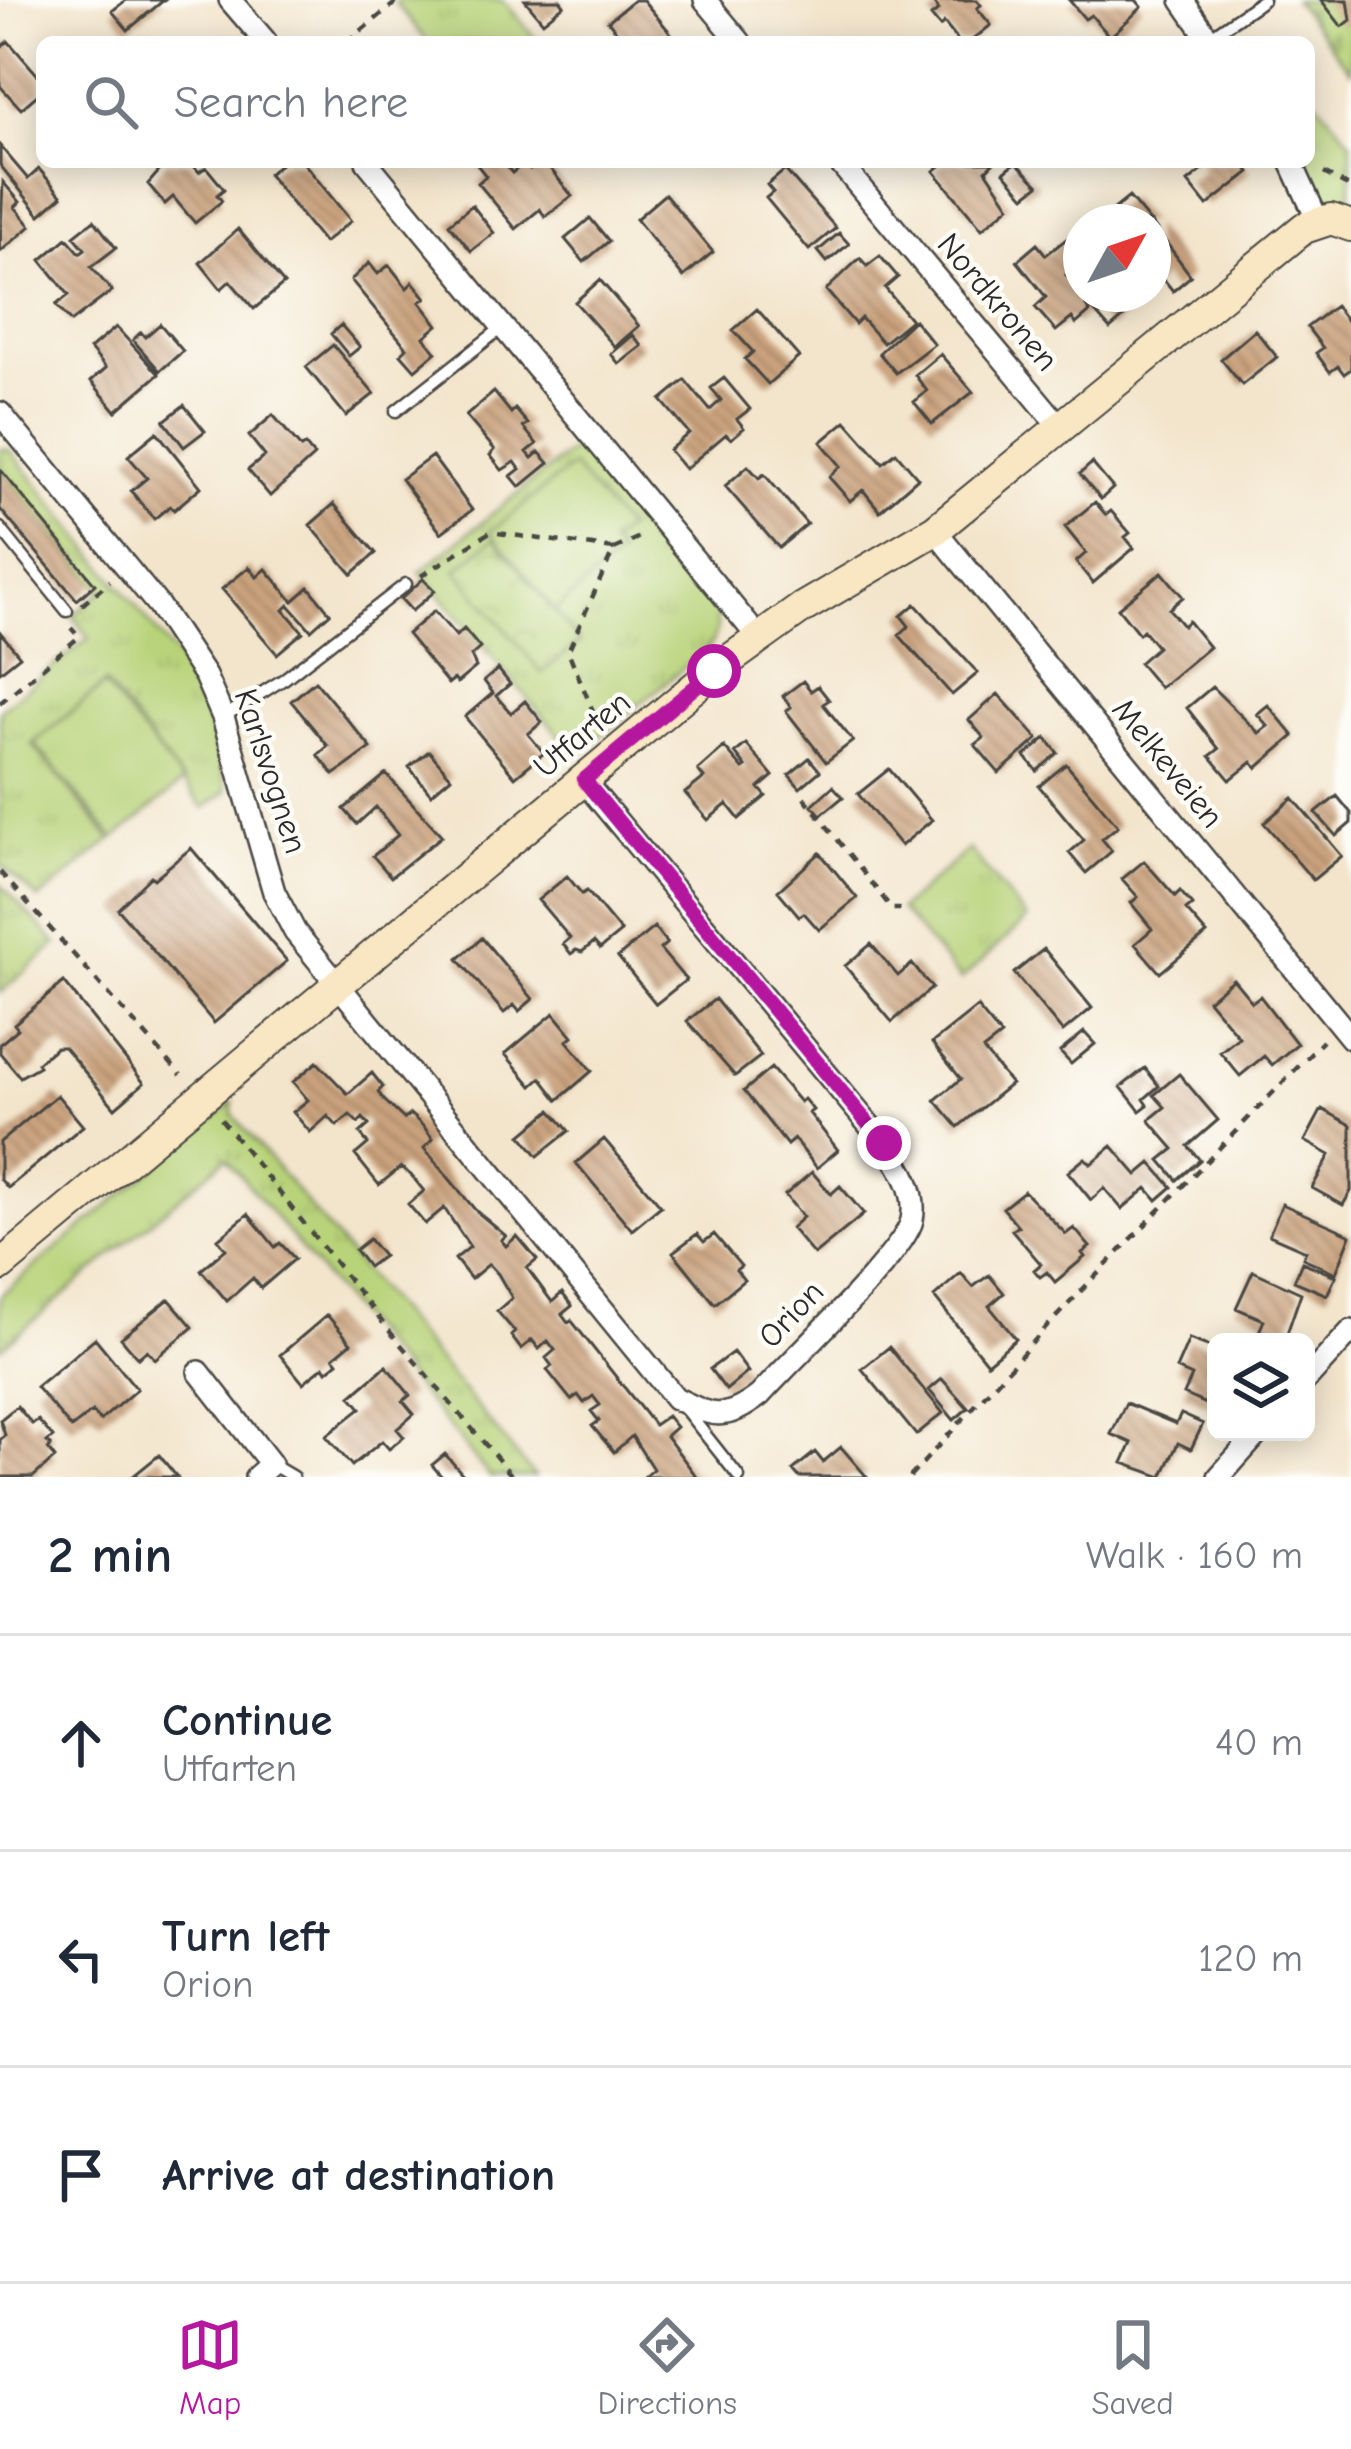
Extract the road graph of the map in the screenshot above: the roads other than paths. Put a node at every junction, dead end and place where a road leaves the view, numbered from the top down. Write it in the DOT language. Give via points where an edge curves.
graph roads {
  1 [pos="230,0"];
  2 [pos="705,0"];
  3 [pos="1182,0"];
  4 [pos="1263,0"];
  5 [pos="261,36"];
  6 [pos="735,36"];
  7 [pos="1206,36"];
  8 [pos="1214,36"];
  9 [pos="372,168"];
  10 [pos="844,168"];
  11 [pos="1294,168"];
  12 [pos="1318,221"];
  13 [pos="1351,226"];
  14 [pos="504,326"];
  15 [pos="396,411"];
  16 [pos="2,420"];
  17 [pos="1061,428"];
  18 [pos="0,528"];
  19 [pos="935,530"];
  20 [pos="406,584"];
  21 [pos="67,610"];
  22 [pos="758,637"];
  23 [pos="223,717"];
  24 [pos="584,780"];
  25 [pos="337,985"];
  26 [pos="1345,1031"];
  27 [pos="0,1265"];
  28 [pos="1351,1330"];
  29 [pos="1315,1370"];
  30 [pos="199,1372"];
  31 [pos="676,1398"];
  32 [pos="1251,1441"];
  33 [pos="264,1470"];
  34 [pos="293,1477"];
  35 [pos="739,1477"];
  36 [pos="1219,1477"];
  1 -- 5 [label="street"];
  2 -- 6 [label="street"];
  3 -- 7 [label="street"];
  4 -- 8 [label="lane"];
  9 -- 14 [label="street"];
  10 -- 17 [label="street, Nordkronen"];
  11 -- 12 [label="street"];
  12 -- 13 [label="main road"];
  12 -- 17 [label="main road, Utfarten"];
  14 -- 15 [label="lane"];
  14 -- 22 [label="street"];
  16 -- 23 [label="street, Karlsvognen" via="158,605"];
  17 -- 19 [label="main road, Utfarten"];
  18 -- 21 [label="lane"];
  19 -- 22 [label="main road, Utfarten"];
  19 -- 26 [label="street, Melkeveien"];
  20 -- 23 [label="lane"];
  22 -- 24 [label="main road, Utfarten"];
  23 -- 25 [label="street, Karlsvognen" via="274,892"];
  24 -- 25 [label="main road, Utfarten"];
  24 -- 31 [label="street, Orion" via="884,1143 913,1202 895,1252 760,1395 737,1412 714,1415"];
  25 -- 27 [label="main road, Utfarten"];
  25 -- 31 [label="street"];
  28 -- 29 [label="street"];
  30 -- 33 [label="street"];
  31 -- 35 [label="lane"];
  32 -- 36 [label="street"];
  33 -- 34 [label="lane"];
}
